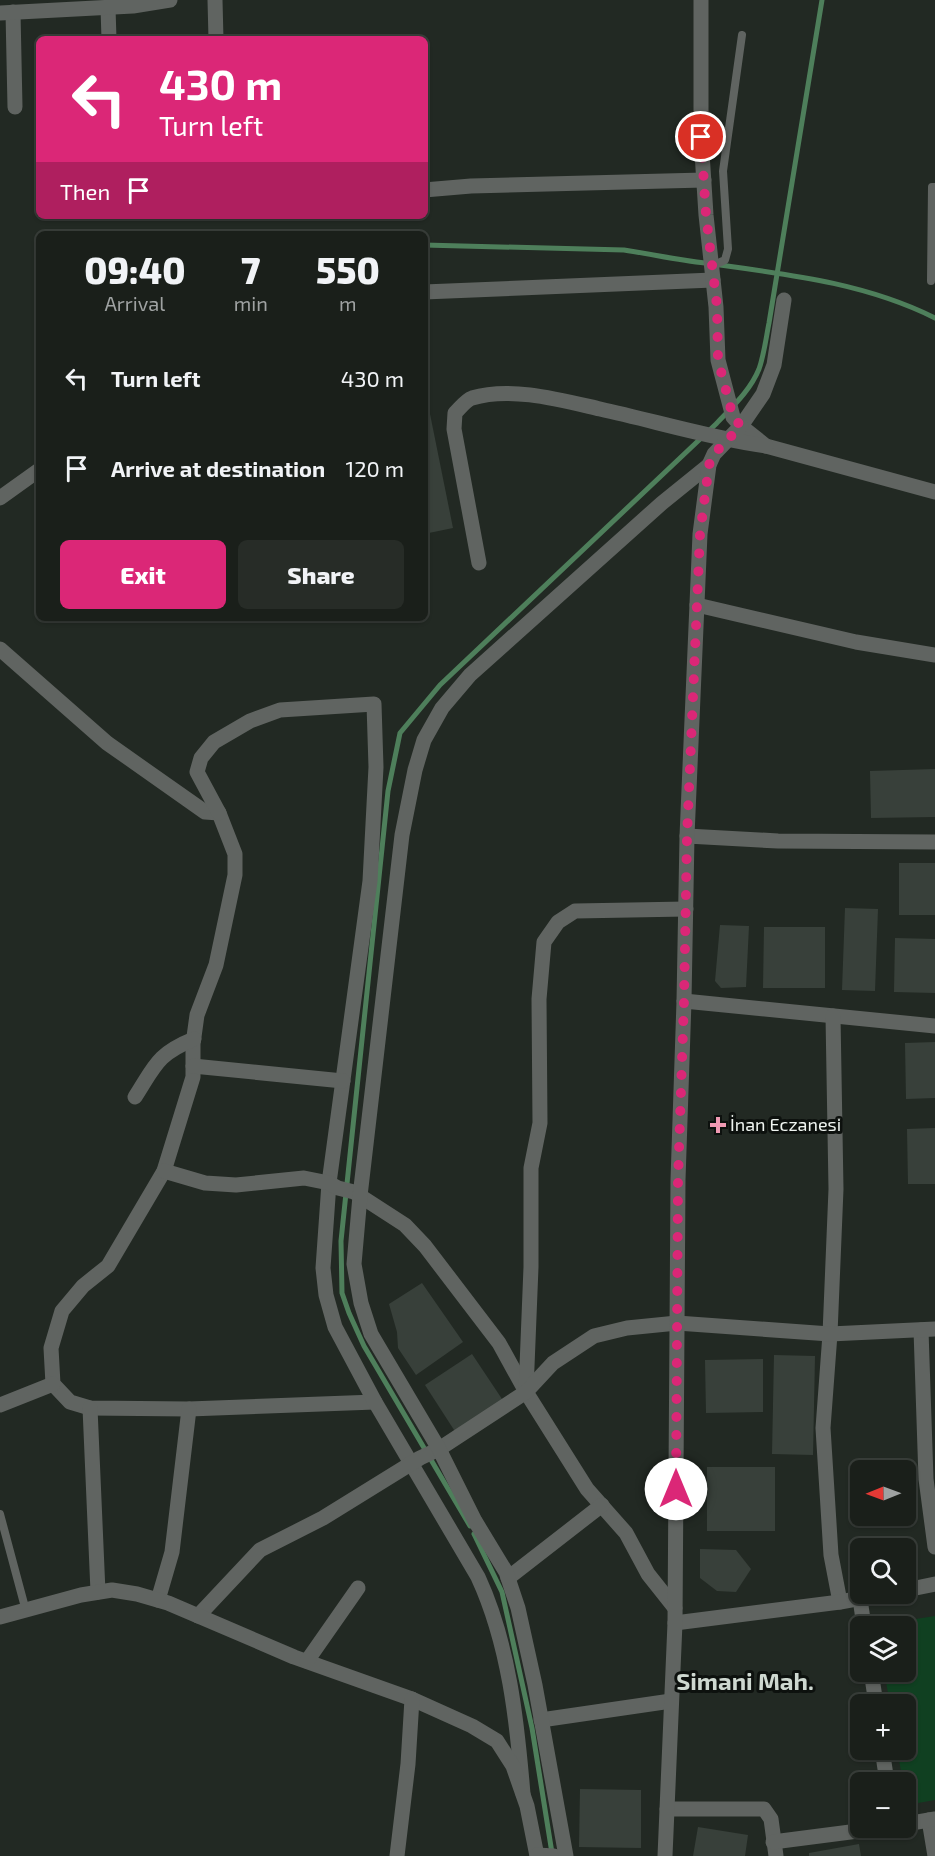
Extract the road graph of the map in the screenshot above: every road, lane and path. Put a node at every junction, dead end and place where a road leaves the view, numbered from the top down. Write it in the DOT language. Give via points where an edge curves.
graph roads {
  1 [pos="170,0"];
  2 [pos="215,0"];
  3 [pos="701,0"];
  4 [pos="108,8"];
  5 [pos="7,12"];
  6 [pos="742,35"];
  7 [pos="109,36"];
  8 [pos="216,36"];
  9 [pos="15,107"];
  10 [pos="704,180"];
  11 [pos="935,187"];
  12 [pos="428,190"];
  13 [pos="712,268"];
  14 [pos="931,281"];
  15 [pos="428,292"];
  16 [pos="784,300"];
  17 [pos="737,421"];
  18 [pos="729,440"];
  19 [pos="766,446"];
  20 [pos="709,465"];
  21 [pos="36,472"];
  22 [pos="935,492"];
  23 [pos="0,498"];
  24 [pos="478,563"];
  25 [pos="697,605"];
  26 [pos="0,649"];
  27 [pos="935,655"];
  28 [pos="219,813"];
  29 [pos="687,836"];
  30 [pos="935,842"];
  31 [pos="686,909"];
  32 [pos="684,1001"];
  33 [pos="833,1016"];
  34 [pos="935,1026"];
  35 [pos="194,1039"];
  36 [pos="193,1066"];
  37 [pos="343,1081"];
  38 [pos="135,1097"];
  39 [pos="164,1171"];
  40 [pos="334,1185"];
  41 [pos="357,1194"];
  42 [pos="677,1323"];
  43 [pos="928,1329"];
  44 [pos="830,1334"];
  45 [pos="53,1384"];
  46 [pos="526,1392"];
  47 [pos="375,1402"];
  48 [pos="0,1405"];
  49 [pos="90,1408"];
  50 [pos="189,1409"];
  51 [pos="426,1456"];
  52 [pos="602,1505"];
  53 [pos="0,1514"];
  54 [pos="935,1547"];
  55 [pos="508,1578"];
  56 [pos="935,1584"];
  57 [pos="358,1588"];
  58 [pos="916,1588"];
  59 [pos="98,1592"];
  60 [pos="158,1600"];
  61 [pos="850,1600"];
  62 [pos="840,1602"];
  63 [pos="26,1611"];
  64 [pos="675,1615"];
  65 [pos="198,1616"];
  66 [pos="0,1617"];
  67 [pos="307,1661"];
  68 [pos="412,1699"];
  69 [pos="671,1701"];
  70 [pos="542,1720"];
  71 [pos="523,1794"];
  72 [pos="667,1809"];
  73 [pos="932,1820"];
  74 [pos="916,1822"];
  75 [pos="850,1835"];
  76 [pos="775,1849"];
  77 [pos="397,1856"];
  78 [pos="540,1856"];
  79 [pos="554,1856"];
  80 [pos="566,1856"];
  81 [pos="665,1856"];
  82 [pos="935,1856"];
  1 -- 4 [label="street"];
  2 -- 8 [label="street"];
  3 -- 10 [label="street"];
  4 -- 5 [label="street"];
  4 -- 7 [label="street"];
  5 -- 9 [label="street"];
  6 -- 13 [label="lane" via="723,171 728,255"];
  10 -- 12 [label="street"];
  10 -- 13 [label="street"];
  11 -- 14 [label="lane"];
  13 -- 15 [label="street"];
  13 -- 17 [label="street" via="718,360"];
  16 -- 17 [label="street" via="774,364 763,394"];
  17 -- 18 [label="street"];
  17 -- 19 [label="street"];
  18 -- 19 [label="street"];
  18 -- 20 [label="street"];
  18 -- 24 [label="street" via="555,399 513,393 470,398 455,413 454,429"];
  19 -- 22 [label="street"];
  20 -- 25 [label="street" via="700,534"];
  20 -- 41 [label="street" via="470,675 442,708 428,733 415,770 402,835"];
  21 -- 23 [label="street"];
  25 -- 27 [label="street" via="856,642"];
  25 -- 29 [label="street"];
  26 -- 28 [label="street" via="107,743 205,812"];
  28 -- 35 [label="street" via="235,854 235,875 216,965 197,1015"];
  28 -- 37 [label="street" via="197,772 201,758 214,742 250,721 280,710 374,704 376,767 370,881"];
  29 -- 30 [label="street"];
  29 -- 31 [label="street"];
  31 -- 32 [label="street"];
  31 -- 46 [label="street" via="575,911 558,922 544,942 539,999 540,1123 531,1168"];
  32 -- 33 [label="street"];
  32 -- 42 [label="street"];
  33 -- 34 [label="street"];
  33 -- 44 [label="street" via="836,1189"];
  35 -- 36 [label="street"];
  35 -- 38 [label="street" via="173,1047 161,1057"];
  36 -- 37 [label="street"];
  36 -- 39 [label="street"];
  37 -- 40 [label="street"];
  39 -- 40 [label="street" via="215,1184 304,1178"];
  39 -- 45 [label="street" via="108,1266 83,1286 62,1311 51,1348"];
  40 -- 41 [label="street"];
  40 -- 47 [label="street" via="323,1268 326,1295 335,1327"];
  41 -- 46 [label="street" via="405,1225 425,1246 499,1343"];
  41 -- 51 [label="street" via="354,1264 365,1319"];
  42 -- 44 [label="street"];
  42 -- 46 [label="street" via="594,1336 554,1363"];
  42 -- 64 [label="street"];
  43 -- 44 [label="street"];
  43 -- 54 [label="street" via="926,1479"];
  44 -- 62 [label="street" via="823,1428 831,1555"];
  45 -- 48 [label="street"];
  45 -- 49 [label="street" via="69,1402"];
  46 -- 51 [label="street"];
  46 -- 52 [label="street" via="587,1489"];
  47 -- 50 [label="street"];
  47 -- 51 [label="street"];
  49 -- 50 [label="street"];
  49 -- 59 [label="street"];
  50 -- 60 [label="street" via="172,1552"];
  51 -- 55 [label="street" via="475,1521"];
  51 -- 65 [label="street" via="260,1550"];
  51 -- 71 [label="street" via="491,1605 502,1645"];
  52 -- 55 [label="street"];
  52 -- 64 [label="street" via="626,1533"];
  53 -- 63 [label="lane"];
  55 -- 70 [label="street"];
  56 -- 58 [label="street"];
  57 -- 67 [label="street"];
  59 -- 60 [label="street" via="121,1591"];
  59 -- 63 [label="street"];
  60 -- 65 [label="street"];
  61 -- 62 [label="street"];
  62 -- 64 [label="street"];
  63 -- 66 [label="street"];
  64 -- 69 [label="street"];
  65 -- 67 [label="street"];
  67 -- 68 [label="street"];
  68 -- 71 [label="street" via="497,1741 513,1766"];
  68 -- 77 [label="street"];
  69 -- 70 [label="street"];
  69 -- 72 [label="street"];
  70 -- 80 [label="street"];
  71 -- 78 [label="street"];
  72 -- 76 [label="street" via="765,1809 771,1819"];
  72 -- 81 [label="street"];
  73 -- 74 [label="street"];
  73 -- 82 [label="street"];
  75 -- 76 [label="street"];
  78 -- 79 [label="street"];
}
